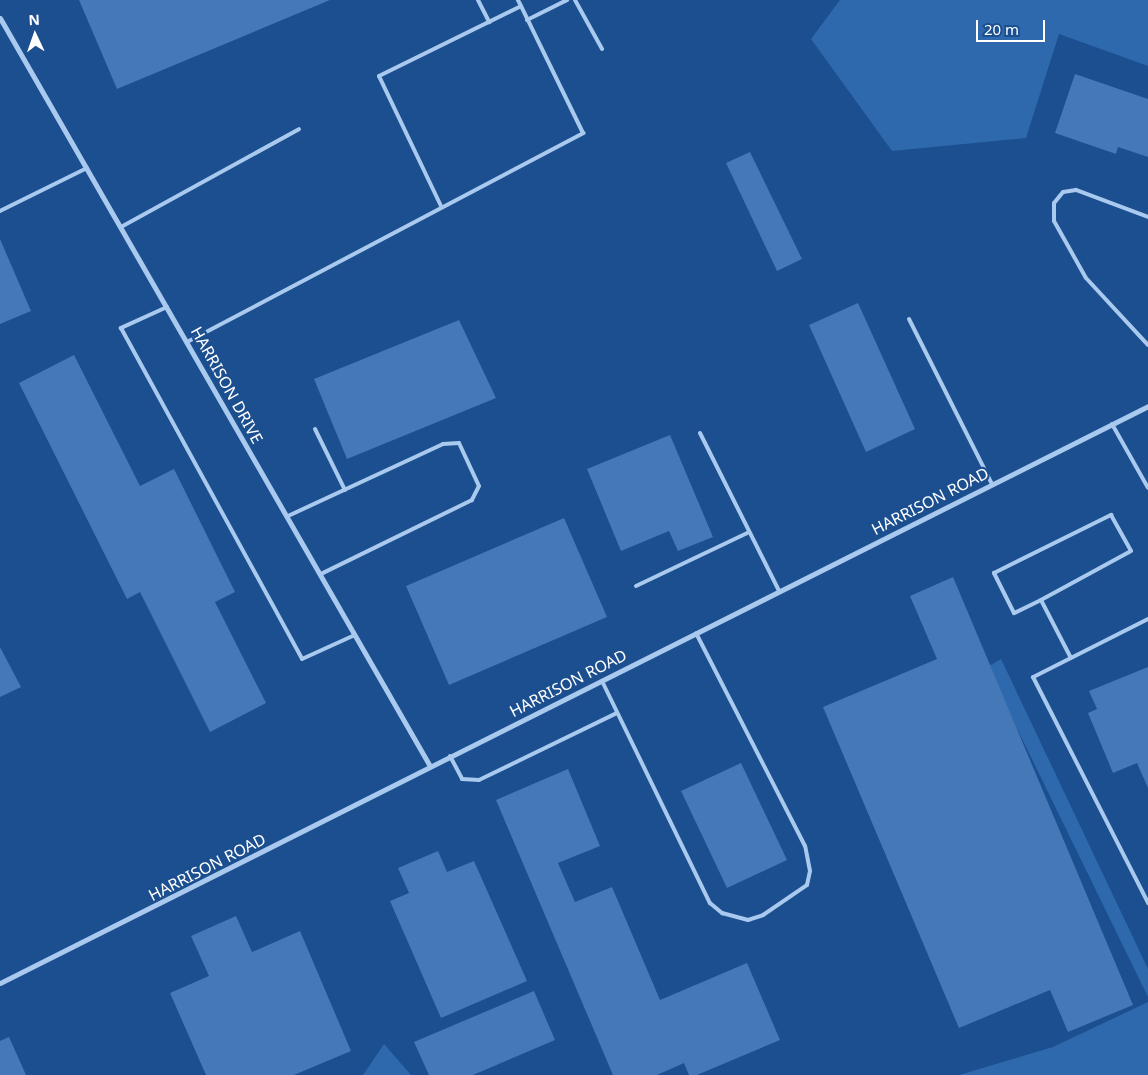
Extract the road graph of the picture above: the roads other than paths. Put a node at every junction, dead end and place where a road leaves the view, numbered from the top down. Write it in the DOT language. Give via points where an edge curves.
graph roads {
  1 [pos="478,0"];
  2 [pos="518,0"];
  3 [pos="568,0"];
  4 [pos="576,0"];
  5 [pos="520,6"];
  6 [pos="0,18"];
  7 [pos="527,20"];
  8 [pos="489,22"];
  9 [pos="602,49"];
  10 [pos="299,129"];
  11 [pos="87,168"];
  12 [pos="441,206"];
  13 [pos="0,211"];
  14 [pos="1148,217"];
  15 [pos="121,227"];
  16 [pos="168,306"];
  17 [pos="909,319"];
  18 [pos="189,342"];
  19 [pos="1148,345"];
  20 [pos="1148,406"];
  21 [pos="1112,424"];
  22 [pos="316,429"];
  23 [pos="700,434"];
  24 [pos="992,484"];
  25 [pos="1148,488"];
  26 [pos="345,490"];
  27 [pos="288,516"];
  28 [pos="749,532"];
  29 [pos="321,574"];
  30 [pos="636,586"];
  31 [pos="779,591"];
  32 [pos="1041,600"];
  33 [pos="1148,619"];
  34 [pos="696,633"];
  35 [pos="355,636"];
  36 [pos="1072,658"];
  37 [pos="602,681"];
  38 [pos="617,713"];
  39 [pos="450,756"];
  40 [pos="430,766"];
  41 [pos="1148,903"];
  42 [pos="0,983"];
  1 -- 8 [label="lane"];
  2 -- 5 [label="lane"];
  3 -- 7 [label="lane"];
  4 -- 9 [label="lane"];
  5 -- 7 [label="lane"];
  5 -- 8 [label="lane"];
  6 -- 11 [label="street, HARRISON DRIVE"];
  7 -- 12 [label="lane" via="583,134"];
  8 -- 12 [label="lane" via="379,76"];
  10 -- 15 [label="lane"];
  11 -- 13 [label="lane"];
  11 -- 15 [label="street, HARRISON DRIVE"];
  12 -- 18 [label="lane"];
  14 -- 19 [label="lane" via="1076,190 1063,192 1054,203 1054,221 1086,278"];
  15 -- 16 [label="street, HARRISON DRIVE"];
  16 -- 18 [label="street, HARRISON DRIVE"];
  16 -- 35 [label="lane" via="121,328 302,658"];
  17 -- 24 [label="lane"];
  18 -- 27 [label="street, HARRISON DRIVE"];
  20 -- 21 [label="street, HARRISON ROAD"];
  21 -- 24 [label="street, HARRISON ROAD"];
  21 -- 25 [label="lane"];
  22 -- 26 [label="lane"];
  23 -- 28 [label="lane"];
  24 -- 31 [label="street, HARRISON ROAD"];
  26 -- 27 [label="lane"];
  26 -- 29 [label="lane" via="443,444 459,443 478,486 472,500"];
  27 -- 29 [label="street, HARRISON DRIVE"];
  28 -- 30 [label="lane"];
  28 -- 31 [label="lane"];
  29 -- 35 [label="street, HARRISON DRIVE"];
  31 -- 34 [label="street, HARRISON ROAD"];
  32 -- 32 [label="lane" via="1131,551 1111,515 994,573 1014,613"];
  32 -- 36 [label="lane"];
  33 -- 36 [label="lane"];
  34 -- 37 [label="street, HARRISON ROAD"];
  34 -- 38 [label="lane" via="805,846 810,871 807,885 763,915 748,920 722,913 710,903"];
  35 -- 40 [label="street, HARRISON DRIVE"];
  36 -- 41 [label="lane" via="1033,677"];
  37 -- 38 [label="lane"];
  37 -- 39 [label="street, HARRISON ROAD"];
  38 -- 39 [label="lane" via="469,782 462,779"];
  39 -- 40 [label="street, HARRISON ROAD"];
  40 -- 42 [label="street, HARRISON ROAD"];
}
